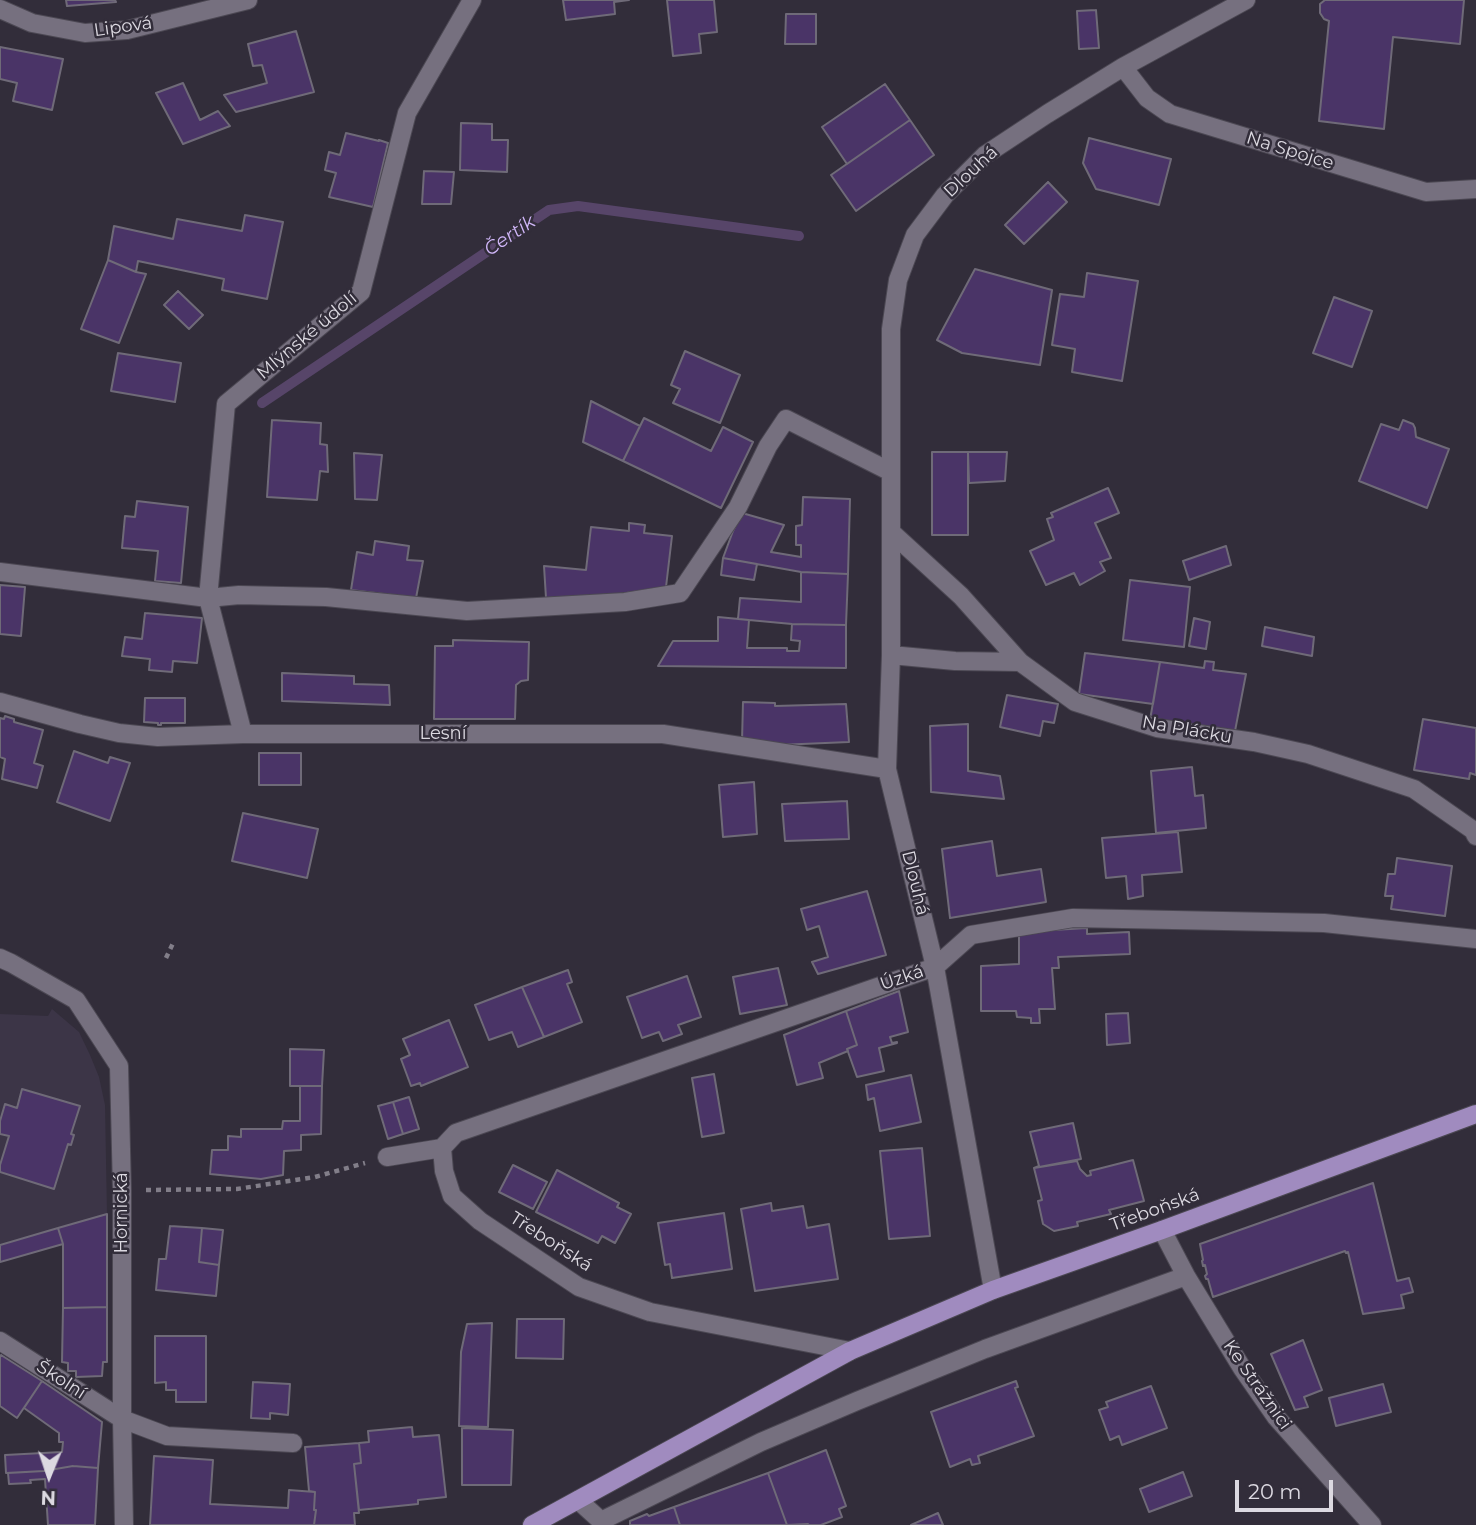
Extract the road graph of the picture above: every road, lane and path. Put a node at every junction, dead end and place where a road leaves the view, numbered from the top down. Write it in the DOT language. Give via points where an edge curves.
graph roads {
  1 [pos="248,0"];
  2 [pos="472,0"];
  3 [pos="1247,0"];
  4 [pos="0,9"];
  5 [pos="1123,67"];
  6 [pos="1476,189"];
  7 [pos="891,472"];
  8 [pos="891,532"];
  9 [pos="0,572"];
  10 [pos="208,598"];
  11 [pos="891,655"];
  12 [pos="1020,662"];
  13 [pos="0,702"];
  14 [pos="243,734"];
  15 [pos="887,769"];
  16 [pos="1476,836"];
  17 [pos="1476,939"];
  18 [pos="174,941"];
  19 [pos="0,958"];
  20 [pos="166,958"];
  21 [pos="935,967"];
  22 [pos="1476,1114"];
  23 [pos="442,1148"];
  24 [pos="387,1157"];
  25 [pos="122,1191"];
  26 [pos="1162,1230"];
  27 [pos="1186,1276"];
  28 [pos="993,1290"];
  29 [pos="0,1340"];
  30 [pos="850,1351"];
  31 [pos="122,1419"];
  32 [pos="293,1443"];
  33 [pos="578,1500"];
  34 [pos="603,1523"];
  35 [pos="124,1525"];
  36 [pos="532,1525"];
  37 [pos="1372,1525"];
  1 -- 4 [label="street, Lipová" via="127,30 85,33 32,23"];
  2 -- 10 [label="street, Mlýnské údolí" via="407,113 361,292 226,404"];
  3 -- 5 [label="street, Dlouhá"];
  5 -- 6 [label="street, Na Spojce" via="1147,98 1170,114 1426,192"];
  5 -- 7 [label="street, Dlouhá" via="985,155 945,195 915,235 898,280 891,329"];
  7 -- 8 [label="street, Dlouhá"];
  7 -- 10 [label="street" via="786,419 738,507 680,593 625,602 467,611 326,597"];
  8 -- 11 [label="street, Dlouhá"];
  8 -- 12 [label="street, Na Plácku" via="961,596"];
  9 -- 10 [label="street"];
  10 -- 14 [label="street, Mlýnské údolí"];
  11 -- 12 [label="street"];
  11 -- 15 [label="street, Dlouhá"];
  12 -- 16 [label="street, Na Plácku" via="1075,702 1157,728 1308,754 1413,789"];
  13 -- 14 [label="street, Lesní" via="119,733 158,737"];
  14 -- 15 [label="street, Lesní" via="663,734"];
  15 -- 21 [label="street, Dlouhá"];
  17 -- 21 [label="street, Úzká" via="1324,923 1073,918 971,935"];
  18 -- 20 [label="path"];
  19 -- 25 [label="street, Hornická" via="76,1000 119,1066"];
  21 -- 23 [label="street, Úzká" via="456,1133"];
  21 -- 28 [label="street, Dlouhá"];
  22 -- 26 [label="main road, Třeboňská"];
  23 -- 24 [label="street, Úzká"];
  23 -- 30 [label="street, Třeboňská" via="452,1196 480,1221 579,1287 650,1312"];
  24 -- 25 [label="path" via="315,1177 237,1189"];
  25 -- 31 [label="street, Hornická"];
  26 -- 27 [label="street, Ke Strážnici"];
  26 -- 28 [label="main road, Třeboňská"];
  27 -- 34 [label="street" via="985,1349 761,1441"];
  27 -- 37 [label="street, Ke Strážnici" via="1276,1417"];
  28 -- 30 [label="main road, Třeboňská"];
  29 -- 31 [label="street, Školní"];
  30 -- 33 [label="main road, Třeboňská"];
  31 -- 32 [label="street, Školní" via="167,1436"];
  31 -- 35 [label="street, Hornická"];
  33 -- 34 [label="street"];
  33 -- 36 [label="main road, Třeboňská"];
}
